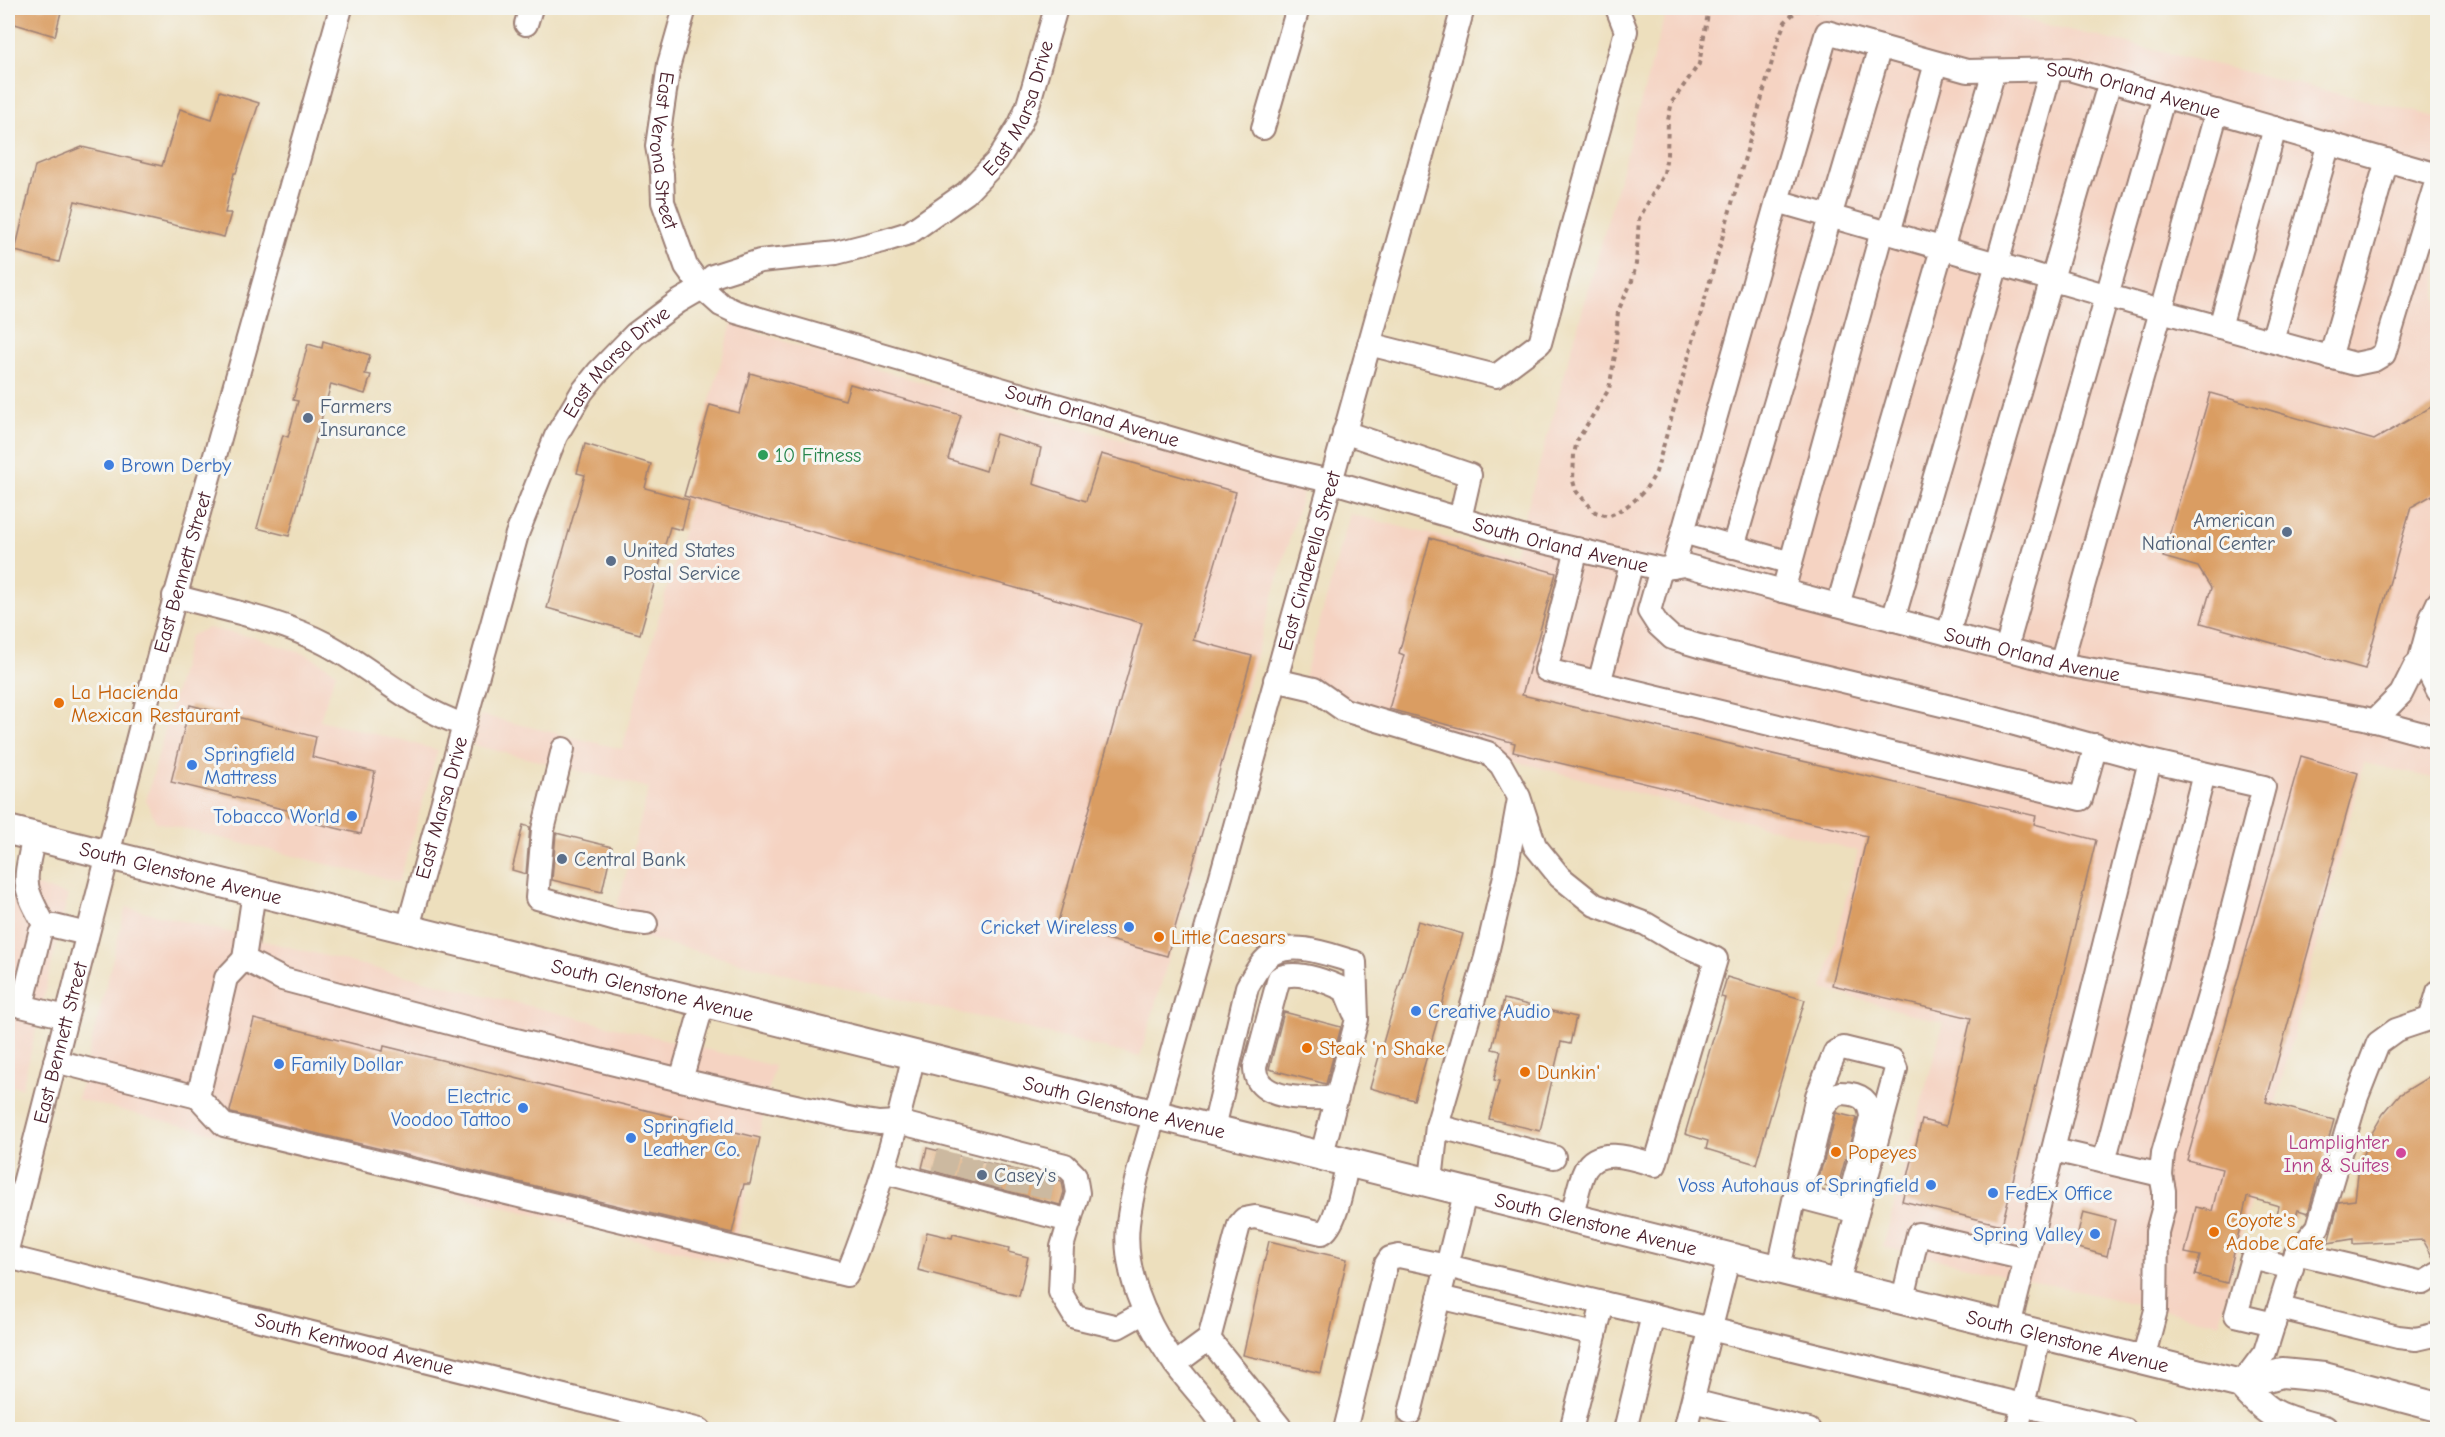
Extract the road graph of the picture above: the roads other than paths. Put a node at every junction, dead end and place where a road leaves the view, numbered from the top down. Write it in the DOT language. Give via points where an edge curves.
graph roads {
  1 [pos="341,8"];
  2 [pos="685,8"];
  3 [pos="1056,8"];
  4 [pos="1298,8"];
  5 [pos="1463,8"];
  6 [pos="1617,8"];
  7 [pos="1880,47"];
  8 [pos="1936,63"];
  9 [pos="2051,70"];
  10 [pos="1994,71"];
  11 [pos="2110,81"];
  12 [pos="2164,96"];
  13 [pos="2217,111"];
  14 [pos="2275,128"];
  15 [pos="1263,129"];
  16 [pos="2328,143"];
  17 [pos="2387,160"];
  18 [pos="2438,175"];
  19 [pos="1777,201"];
  20 [pos="1830,216"];
  21 [pos="1885,232"];
  22 [pos="1942,248"];
  23 [pos="1997,264"];
  24 [pos="2050,279"];
  25 [pos="702,288"];
  26 [pos="2106,295"];
  27 [pos="2161,311"];
  28 [pos="2220,327"];
  29 [pos="2272,341"];
  30 [pos="1369,344"];
  31 [pos="2331,358"];
  32 [pos="1344,432"];
  33 [pos="1330,481"];
  34 [pos="1460,519"];
  35 [pos="1683,532"];
  36 [pos="1733,547"];
  37 [pos="1577,549"];
  38 [pos="1632,562"];
  39 [pos="1791,563"];
  40 [pos="1667,568"];
  41 [pos="1783,591"];
  42 [pos="174,597"];
  43 [pos="2438,603"];
  44 [pos="1621,604"];
  45 [pos="1838,605"];
  46 [pos="1649,611"];
  47 [pos="1893,620"];
  48 [pos="1948,634"];
  49 [pos="2006,649"];
  50 [pos="2419,663"];
  51 [pos="2061,664"];
  52 [pos="1275,680"];
  53 [pos="1599,683"];
  54 [pos="2438,691"];
  55 [pos="2374,721"];
  56 [pos="464,725"];
  57 [pos="2438,738"];
  58 [pos="2096,745"];
  59 [pos="563,749"];
  60 [pos="2150,761"];
  61 [pos="2204,774"];
  62 [pos="1519,797"];
  63 [pos="21,833"];
  64 [pos="107,855"];
  65 [pos="16,878"];
  66 [pos="254,892"];
  67 [pos="646,924"];
  68 [pos="45,926"];
  69 [pos="407,931"];
  70 [pos="87,934"];
  71 [pos="244,959"];
  72 [pos="2438,992"];
  73 [pos="703,1003"];
  74 [pos="15,1004"];
  75 [pos="2434,1016"];
  76 [pos="66,1017"];
  77 [pos="1357,1019"];
  78 [pos="1232,1049"];
  79 [pos="914,1054"];
  80 [pos="55,1061"];
  81 [pos="1255,1074"];
  82 [pos="681,1080"];
  83 [pos="198,1097"];
  84 [pos="1337,1097"];
  85 [pos="1155,1113"];
  86 [pos="898,1122"];
  87 [pos="1437,1126"];
  88 [pos="1214,1128"];
  89 [pos="2054,1150"];
  90 [pos="1554,1157"];
  91 [pos="1335,1158"];
  92 [pos="2104,1162"];
  93 [pos="883,1172"];
  94 [pos="2161,1175"];
  95 [pos="1431,1181"];
  96 [pos="1466,1190"];
  97 [pos="1796,1196"];
  98 [pos="1857,1212"];
  99 [pos="1572,1216"];
  100 [pos="1070,1221"];
  101 [pos="8,1246"];
  102 [pos="1729,1256"];
  103 [pos="8,1257"];
  104 [pos="2026,1259"];
  105 [pos="2294,1260"];
  106 [pos="1447,1266"];
  107 [pos="1779,1268"];
  108 [pos="2438,1274"];
  109 [pos="1838,1283"];
  110 [pos="1439,1298"];
  111 [pos="1903,1299"];
  112 [pos="1603,1303"];
  113 [pos="1145,1312"];
  114 [pos="1653,1315"];
  115 [pos="2277,1316"];
  116 [pos="2009,1326"];
  117 [pos="1711,1328"];
  118 [pos="2040,1333"];
  119 [pos="1595,1334"];
  120 [pos="2438,1334"];
  121 [pos="1209,1339"];
  122 [pos="2143,1359"];
  123 [pos="1175,1364"];
  124 [pos="2241,1384"];
  125 [pos="1693,1401"];
  126 [pos="2023,1404"];
  127 [pos="2437,1407"];
  128 [pos="1410,1413"];
  129 [pos="2273,1423"];
  130 [pos="1280,1427"];
  131 [pos="2312,1428"];
  132 [pos="700,1430"];
  133 [pos="1226,1430"];
  134 [pos="1345,1430"];
  135 [pos="1571,1430"];
  136 [pos="1625,1430"];
  137 [pos="1685,1430"];
  138 [pos="1809,1430"];
  139 [pos="2017,1430"];
  140 [pos="2125,1430"];
  1 -- 42 [label="street, East Bennett Street"];
  2 -- 25 [label="street, East Verona Street" via="669,64 657,146 663,202 680,254"];
  3 -- 25 [label="street, East Marsa Drive" via="1020,124 997,161 966,193 909,233 836,253 760,261 713,276"];
  4 -- 15 [label="street"];
  5 -- 30 [label="street, East Cinderella Street"];
  6 -- 30 [label="street" via="1626,31 1540,343 1496,376"];
  7 -- 8 [label="street, South Orland Avenue"];
  7 -- 19 [label="street, South Orland Avenue" via="1827,32"];
  7 -- 20 [label="street"];
  8 -- 10 [label="street, South Orland Avenue" via="1967,71"];
  8 -- 21 [label="street"];
  9 -- 10 [label="street, South Orland Avenue"];
  9 -- 11 [label="street, South Orland Avenue" via="2069,69"];
  9 -- 23 [label="street"];
  10 -- 22 [label="street"];
  11 -- 12 [label="street, South Orland Avenue"];
  11 -- 24 [label="street"];
  12 -- 13 [label="street, South Orland Avenue"];
  12 -- 26 [label="street"];
  13 -- 14 [label="street, South Orland Avenue"];
  13 -- 27 [label="street"];
  14 -- 16 [label="street, South Orland Avenue"];
  14 -- 28 [label="street"];
  16 -- 17 [label="street, South Orland Avenue"];
  16 -- 29 [label="street"];
  17 -- 18 [label="street, South Orland Avenue"];
  17 -- 31 [label="street"];
  18 -- 31 [label="street" via="2384,354 2355,364"];
  19 -- 20 [label="street"];
  19 -- 35 [label="street"];
  20 -- 21 [label="street"];
  20 -- 36 [label="street"];
  21 -- 22 [label="street"];
  21 -- 39 [label="street"];
  22 -- 23 [label="street"];
  22 -- 45 [label="street"];
  23 -- 24 [label="street"];
  23 -- 47 [label="street"];
  24 -- 26 [label="street"];
  24 -- 48 [label="street"];
  25 -- 33 [label="street, South Orland Avenue" via="721,305 749,318"];
  25 -- 56 [label="street, East Marsa Drive" via="656,317 615,352 568,413 517,534"];
  26 -- 27 [label="street"];
  26 -- 49 [label="street"];
  27 -- 28 [label="street"];
  27 -- 51 [label="street"];
  28 -- 29 [label="street"];
  29 -- 31 [label="street"];
  30 -- 32 [label="street, East Cinderella Street"];
  32 -- 33 [label="street, East Cinderella Street"];
  32 -- 34 [label="street" via="1470,475"];
  33 -- 34 [label="street, South Orland Avenue"];
  33 -- 52 [label="street, East Cinderella Street"];
  34 -- 37 [label="street, South Orland Avenue"];
  35 -- 36 [label="street"];
  35 -- 40 [label="street"];
  36 -- 39 [label="street"];
  37 -- 38 [label="street, South Orland Avenue"];
  37 -- 53 [label="street" via="1546,670"];
  38 -- 40 [label="street, South Orland Avenue"];
  38 -- 44 [label="street"];
  39 -- 41 [label="street"];
  40 -- 41 [label="street, South Orland Avenue" via="1684,565"];
  40 -- 46 [label="street"];
  41 -- 45 [label="street, South Orland Avenue"];
  42 -- 56 [label="street" via="315,638 416,704"];
  42 -- 64 [label="street, East Bennett Street"];
  43 -- 50 [label="street"];
  44 -- 46 [label="street"];
  44 -- 53 [label="street"];
  45 -- 47 [label="street, South Orland Avenue"];
  46 -- 58 [label="street" via="1672,638"];
  47 -- 48 [label="street, South Orland Avenue"];
  48 -- 49 [label="street, South Orland Avenue"];
  49 -- 51 [label="street, South Orland Avenue"];
  50 -- 54 [label="street" via="2427,669"];
  50 -- 55 [label="street" via="2401,694"];
  51 -- 55 [label="street, South Orland Avenue"];
  52 -- 62 [label="street" via="1314,689 1344,710 1488,753 1501,765"];
  52 -- 85 [label="street, East Cinderella Street"];
  53 -- 58 [label="street" via="2081,799"];
  55 -- 57 [label="street, South Orland Avenue"];
  56 -- 69 [label="street, East Marsa Drive"];
  58 -- 60 [label="street"];
  59 -- 67 [label="street" via="543,830 537,898 616,920"];
  60 -- 61 [label="street"];
  60 -- 89 [label="street"];
  61 -- 92 [label="street"];
  61 -- 94 [label="street" via="2264,788 2163,1153"];
  62 -- 87 [label="street" via="1486,957"];
  62 -- 99 [label="street" via="1535,846 1560,877 1595,905 1646,924 1716,959 1655,1165 1618,1155 1602,1157 1586,1168"];
  63 -- 64 [label="main road, South Glenstone Avenue"];
  63 -- 65 [label="street"];
  64 -- 66 [label="main road, South Glenstone Avenue"];
  64 -- 70 [label="street, East Bennett Street"];
  65 -- 68 [label="street"];
  66 -- 69 [label="main road, South Glenstone Avenue"];
  66 -- 71 [label="street"];
  68 -- 70 [label="street"];
  68 -- 74 [label="street"];
  69 -- 73 [label="main road, South Glenstone Avenue"];
  70 -- 76 [label="street, East Bennett Street"];
  71 -- 82 [label="street" via="282,979"];
  71 -- 83 [label="street" via="226,978"];
  72 -- 75 [label="street"];
  73 -- 79 [label="main road, South Glenstone Avenue"];
  73 -- 82 [label="street"];
  74 -- 76 [label="street"];
  75 -- 105 [label="street" via="2396,1030 2378,1043 2355,1099 2318,1227"];
  76 -- 80 [label="street, East Bennett Street"];
  77 -- 78 [label="street" via="1354,962 1293,949 1274,953 1247,987"];
  77 -- 81 [label="street" via="1345,990 1310,978 1279,978"];
  77 -- 84 [label="street"];
  78 -- 81 [label="street"];
  78 -- 88 [label="street"];
  79 -- 85 [label="main road, South Glenstone Avenue"];
  79 -- 86 [label="street"];
  80 -- 83 [label="street"];
  80 -- 101 [label="street, East Bennett Street"];
  81 -- 84 [label="street" via="1268,1088 1289,1097"];
  82 -- 86 [label="street" via="853,1119"];
  83 -- 93 [label="street" via="224,1125 847,1275"];
  84 -- 91 [label="street"];
  85 -- 88 [label="main road, South Glenstone Avenue"];
  85 -- 113 [label="street, East Cinderella Street" via="1127,1226 1131,1271"];
  86 -- 93 [label="street"];
  86 -- 100 [label="street" via="974,1150 1047,1168 1065,1165 1076,1175 1078,1193"];
  87 -- 90 [label="street"];
  87 -- 95 [label="street"];
  88 -- 91 [label="main road, South Glenstone Avenue"];
  89 -- 92 [label="street"];
  89 -- 104 [label="street"];
  91 -- 95 [label="main road, South Glenstone Avenue"];
  91 -- 121 [label="street" via="1333,1221 1328,1230 1322,1233 1256,1217 1244,1219 1239,1226"];
  92 -- 94 [label="street"];
  93 -- 100 [label="street" via="941,1180 1038,1205"];
  94 -- 122 [label="street" via="2164,1206 2157,1232 2156,1310"];
  95 -- 96 [label="main road, South Glenstone Avenue"];
  96 -- 99 [label="main road, South Glenstone Avenue"];
  96 -- 106 [label="street"];
  97 -- 98 [label="street"];
  97 -- 98 [label="street" via="1811,1158 1823,1108 1833,1096 1851,1093 1866,1100 1871,1118 1853,1184"];
  97 -- 98 [label="street" via="1818,1096 1835,1052 1843,1048 1892,1060 1896,1069"];
  97 -- 107 [label="street"];
  98 -- 109 [label="street"];
  99 -- 102 [label="main road, South Glenstone Avenue"];
  100 -- 113 [label="street" via="1062,1247 1060,1292 1075,1317 1118,1327"];
  102 -- 107 [label="main road, South Glenstone Avenue"];
  102 -- 117 [label="street"];
  103 -- 132 [label="street, South Kentwood Avenue"];
  104 -- 111 [label="street" via="1918,1234"];
  104 -- 116 [label="street"];
  105 -- 108 [label="street" via="2423,1283"];
  105 -- 115 [label="street"];
  105 -- 115 [label="street" via="2252,1258 2236,1315"];
  106 -- 110 [label="street"];
  106 -- 112 [label="street"];
  106 -- 134 [label="street" via="1399,1256 1390,1258 1386,1264"];
  107 -- 109 [label="main road, South Glenstone Avenue"];
  109 -- 111 [label="main road, South Glenstone Avenue"];
  110 -- 119 [label="street"];
  110 -- 128 [label="street"];
  111 -- 116 [label="main road, South Glenstone Avenue"];
  112 -- 114 [label="street"];
  112 -- 119 [label="street"];
  113 -- 123 [label="street, East Cinderella Street"];
  114 -- 117 [label="street"];
  114 -- 136 [label="street"];
  115 -- 120 [label="street" via="2416,1340"];
  115 -- 124 [label="street" via="2265,1352"];
  116 -- 118 [label="main road, South Glenstone Avenue"];
  117 -- 125 [label="street"];
  117 -- 126 [label="street"];
  118 -- 122 [label="main road, South Glenstone Avenue"];
  118 -- 126 [label="street"];
  119 -- 135 [label="street"];
  121 -- 123 [label="street"];
  121 -- 130 [label="street"];
  122 -- 124 [label="main road, South Glenstone Avenue"];
  123 -- 133 [label="street, East Cinderella Street"];
  124 -- 127 [label="main road, South Glenstone Avenue" via="2282,1373 2324,1377"];
  124 -- 129 [label="main road"];
  125 -- 137 [label="street"];
  125 -- 138 [label="street"];
  126 -- 139 [label="street"];
  126 -- 140 [label="street"];
  129 -- 131 [label="main road"];
}
